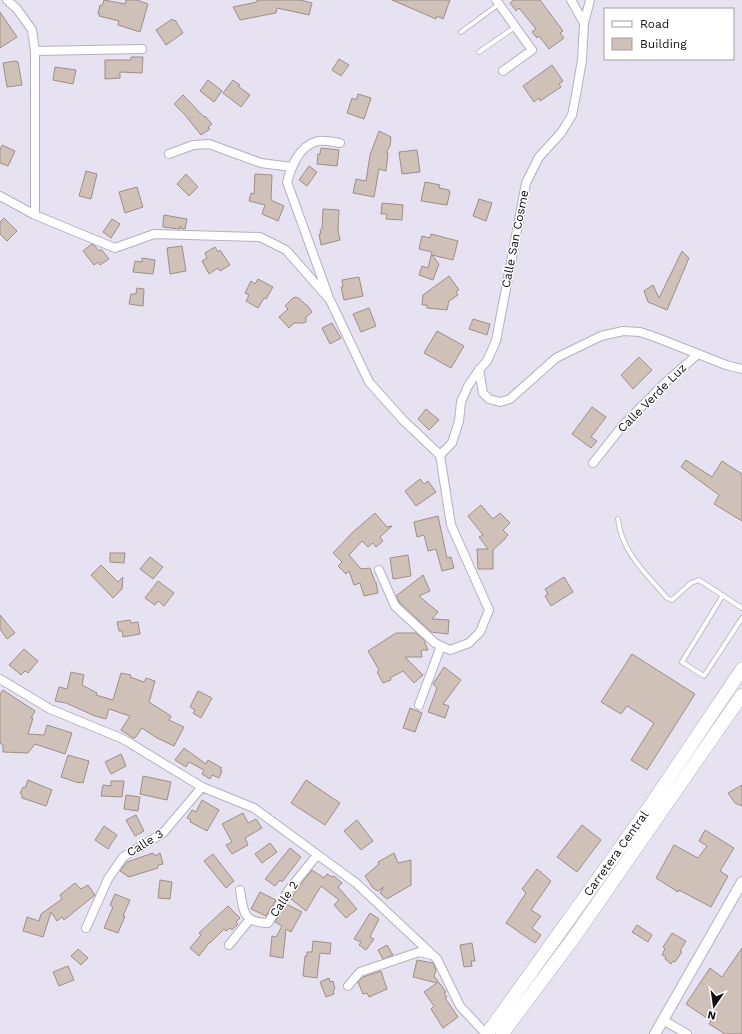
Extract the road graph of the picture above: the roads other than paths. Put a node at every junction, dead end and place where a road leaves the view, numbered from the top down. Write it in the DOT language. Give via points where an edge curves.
graph roads {
  1 [pos="7,0"];
  2 [pos="571,0"];
  3 [pos="590,0"];
  4 [pos="498,2"];
  5 [pos="584,23"];
  6 [pos="516,27"];
  7 [pos="461,32"];
  8 [pos="142,49"];
  9 [pos="35,50"];
  10 [pos="479,52"];
  11 [pos="503,71"];
  12 [pos="340,143"];
  13 [pos="169,154"];
  14 [pos="291,167"];
  15 [pos="0,196"];
  16 [pos="35,215"];
  17 [pos="330,300"];
  18 [pos="698,354"];
  19 [pos="742,369"];
  20 [pos="479,370"];
  21 [pos="440,455"];
  22 [pos="593,463"];
  23 [pos="618,519"];
  24 [pos="379,570"];
  25 [pos="723,595"];
  26 [pos="742,608"];
  27 [pos="742,618"];
  28 [pos="441,646"];
  29 [pos="742,669"];
  30 [pos="2,684"];
  31 [pos="742,695"];
  32 [pos="419,705"];
  33 [pos="202,786"];
  34 [pos="317,855"];
  35 [pos="742,882"];
  36 [pos="240,890"];
  37 [pos="250,919"];
  38 [pos="86,928"];
  39 [pos="229,946"];
  40 [pos="433,955"];
  41 [pos="348,986"];
  42 [pos="663,1020"];
  43 [pos="486,1034"];
  44 [pos="502,1034"];
  45 [pos="655,1034"];
  46 [pos="687,1034"];
  1 -- 9 [label="street" via="32,30"];
  2 -- 5 [label="street"];
  3 -- 5 [label="street, Calle San Cosme"];
  4 -- 6 [label="street"];
  4 -- 7 [label="lane"];
  5 -- 20 [label="street, Calle San Cosme" via="582,60 572,115 561,133 539,157 526,183 496,341 487,361"];
  6 -- 10 [label="lane"];
  6 -- 11 [label="street" via="532,50"];
  8 -- 9 [label="street"];
  9 -- 16 [label="street"];
  12 -- 14 [label="street" via="319,141 303,148"];
  13 -- 14 [label="street" via="193,145 208,144 261,163"];
  14 -- 17 [label="street" via="286,182"];
  15 -- 16 [label="street"];
  16 -- 17 [label="street" via="115,248 154,234 260,237 286,250"];
  17 -- 21 [label="street" via="369,382 403,420"];
  18 -- 19 [label="street"];
  18 -- 20 [label="street" via="640,332 623,331 601,336 556,358 510,399 500,402 489,399 482,393"];
  18 -- 22 [label="street, Calle Verde Luz" via="624,424"];
  20 -- 21 [label="street, Calle San Cosme" via="461,402 459,421 452,443"];
  21 -- 28 [label="street" via="452,525 489,610 480,632 469,643 450,650"];
  23 -- 25 [label="lane" via="619,530 632,558 667,598 672,600 691,583 699,580"];
  24 -- 28 [label="street" via="395,606"];
  25 -- 26 [label="lane"];
  25 -- 27 [label="lane" via="682,662 704,676"];
  28 -- 32 [label="street"];
  29 -- 43 [label="highway, Carretera Central" via="650,806"];
  30 -- 33 [label="street" via="50,709 123,738"];
  31 -- 44 [label="highway, Carretera Central" via="575,936"];
  33 -- 34 [label="street" via="254,808"];
  33 -- 38 [label="street, Calle 3" via="163,833 123,857 108,879"];
  34 -- 37 [label="street, Calle 2" via="288,891 268,923"];
  34 -- 40 [label="street" via="356,883"];
  35 -- 42 [label="street"];
  36 -- 37 [label="street" via="246,916"];
  37 -- 39 [label="street"];
  40 -- 41 [label="street" via="419,952 360,972"];
  40 -- 43 [label="street" via="460,1006"];
  42 -- 45 [label="street"];
  42 -- 46 [label="street"];
}
